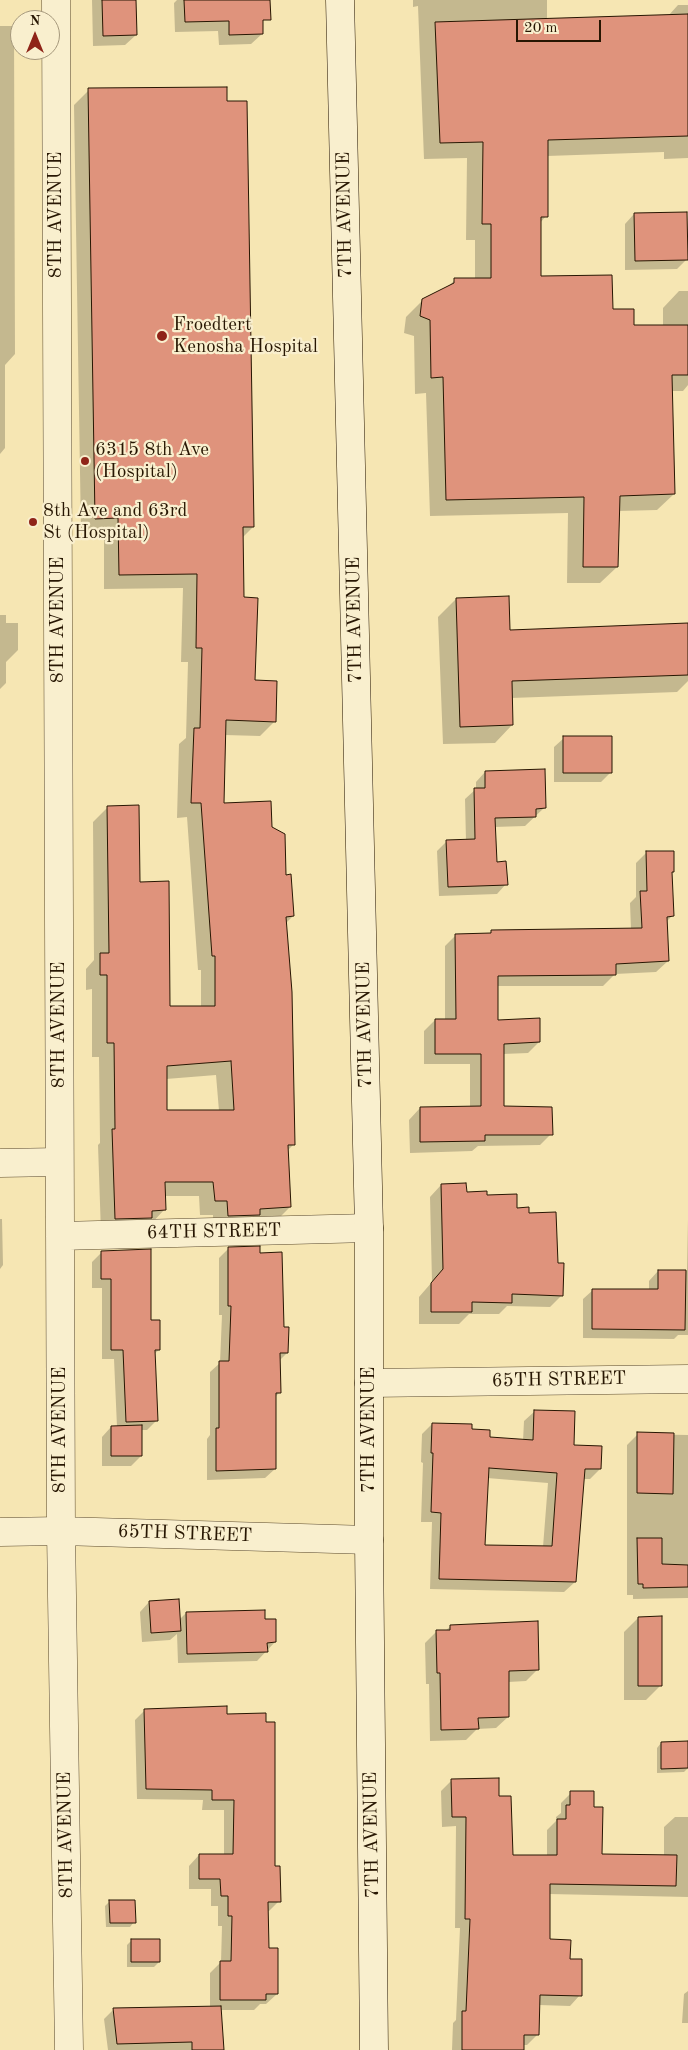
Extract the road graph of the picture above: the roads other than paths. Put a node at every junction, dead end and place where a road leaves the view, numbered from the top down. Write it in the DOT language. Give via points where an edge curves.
graph roads {
  1 [pos="56,0"];
  2 [pos="340,0"];
  3 [pos="59,1162"];
  4 [pos="0,1163"];
  5 [pos="369,1228"];
  6 [pos="60,1236"];
  7 [pos="688,1379"];
  8 [pos="369,1383"];
  9 [pos="60,1531"];
  10 [pos="0,1532"];
  11 [pos="369,1540"];
  12 [pos="70,2050"];
  13 [pos="374,2050"];
  1 -- 3 [label="street, 8TH AVENUE"];
  2 -- 5 [label="street, 7TH AVENUE"];
  3 -- 4 [label="street"];
  3 -- 6 [label="street, 8TH AVENUE"];
  5 -- 6 [label="street, 64TH STREET"];
  5 -- 8 [label="street, 7TH AVENUE"];
  6 -- 9 [label="street, 8TH AVENUE"];
  7 -- 8 [label="street, 65TH STREET"];
  8 -- 11 [label="street, 7TH AVENUE"];
  9 -- 10 [label="street, 65TH STREET"];
  9 -- 11 [label="street, 65TH STREET"];
  9 -- 12 [label="street, 8TH AVENUE"];
  11 -- 13 [label="street, 7TH AVENUE"];
}
